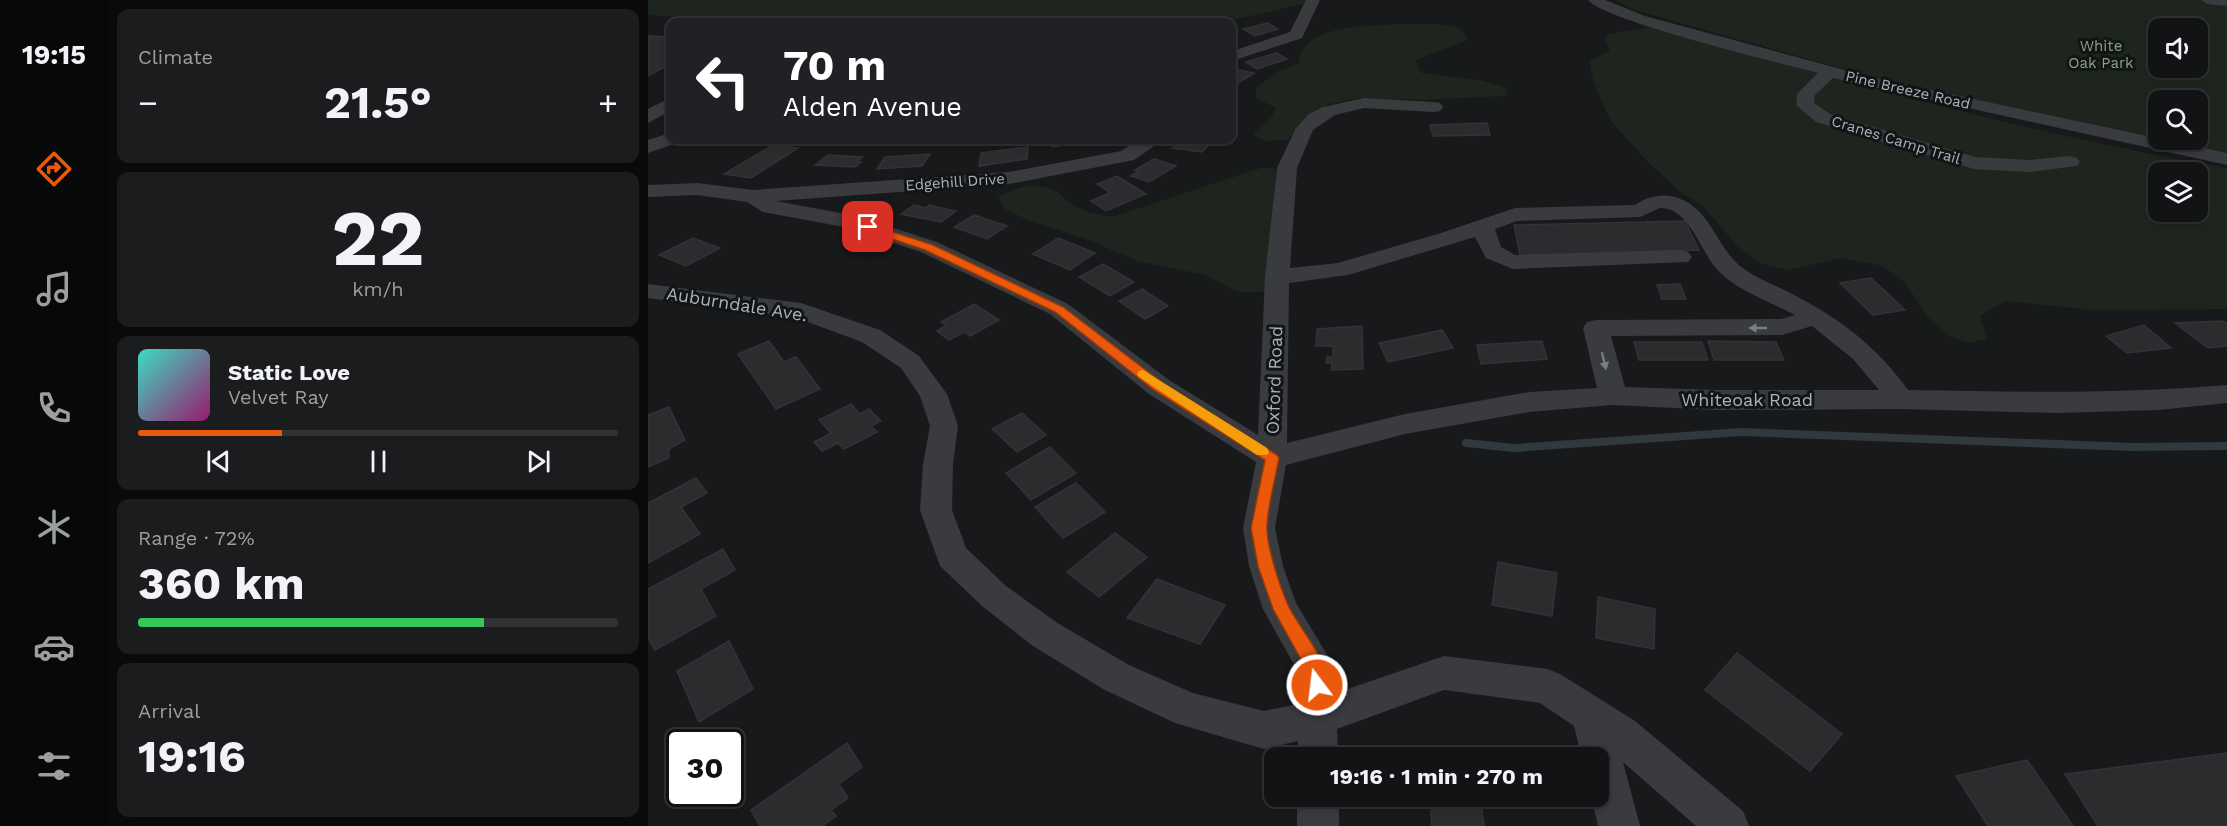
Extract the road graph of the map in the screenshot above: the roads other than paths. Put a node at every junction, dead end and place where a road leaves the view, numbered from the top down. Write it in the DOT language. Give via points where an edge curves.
graph roads {
  1 [pos="1313,0"];
  2 [pos="1595,0"];
  3 [pos="2208,0"];
  4 [pos="2227,2"];
  5 [pos="1236,55"];
  6 [pos="1830,72"];
  7 [pos="666,106"];
  8 [pos="1434,107"];
  9 [pos="648,117"];
  10 [pos="666,140"];
  11 [pos="1144,144"];
  12 [pos="648,147"];
  13 [pos="2227,159"];
  14 [pos="2070,162"];
  15 [pos="648,192"];
  16 [pos="753,196"];
  17 [pos="1483,226"];
  18 [pos="1680,257"];
  19 [pos="1277,277"];
  20 [pos="648,291"];
  21 [pos="1815,317"];
  22 [pos="2227,394"];
  23 [pos="1613,396"];
  24 [pos="1900,399"];
  25 [pos="1272,458"];
  26 [pos="1591,714"];
  27 [pos="1318,718"];
  28 [pos="1318,747"];
  29 [pos="1318,807"];
  30 [pos="1318,826"];
  31 [pos="1619,826"];
  32 [pos="1728,826"];
  1 -- 5 [label="street" via="1296,35"];
  2 -- 6 [label="street, Pine Breeze Road" via="1641,18"];
  3 -- 4 [label="street"];
  6 -- 13 [label="street, Pine Breeze Road"];
  6 -- 14 [label="street, Cranes Camp Trail" via="1806,94 1805,105 1823,118 1974,163 2030,166"];
  7 -- 9 [label="street"];
  8 -- 19 [label="street, Oxford Road" via="1364,103 1329,111 1305,128 1287,168"];
  10 -- 12 [label="street"];
  11 -- 16 [label="street, Edgehill Drive" via="1127,156 1009,178"];
  15 -- 16 [label="street" via="697,189"];
  16 -- 25 [label="street" via="771,207 848,221 929,247 1059,309 1159,387"];
  17 -- 18 [label="street" via="1490,250 1513,262"];
  17 -- 19 [label="street" via="1340,270"];
  17 -- 21 [label="street" via="1515,215 1640,211 1654,202 1671,202 1693,216 1732,272"];
  19 -- 25 [label="street, Oxford Road"];
  20 -- 27 [label="street, Auburndale Ave." via="801,311 871,336 910,363 933,394 944,426 936,510 952,556 994,596 1046,635 1116,677 1189,710 1264,730"];
  21 -- 23 [label="street, one-way" via="1782,327 1596,328"];
  21 -- 24 [label="street" via="1860,348"];
  22 -- 24 [label="street, Whiteoak Road" via="2058,403"];
  23 -- 24 [label="street, Whiteoak Road"];
  23 -- 25 [label="street, Whiteoak Road" via="1529,402 1416,422"];
  25 -- 27 [label="street, Oxford Road" via="1259,528 1266,566 1281,609 1316,669"];
  26 -- 27 [label="street, Auburndale Ave." via="1547,686 1444,672"];
  26 -- 31 [label="street"];
  26 -- 32 [label="street, Auburndale Ave." via="1621,734"];
  27 -- 28 [label="street, Oxford Road"];
  29 -- 30 [label="street"];
}
